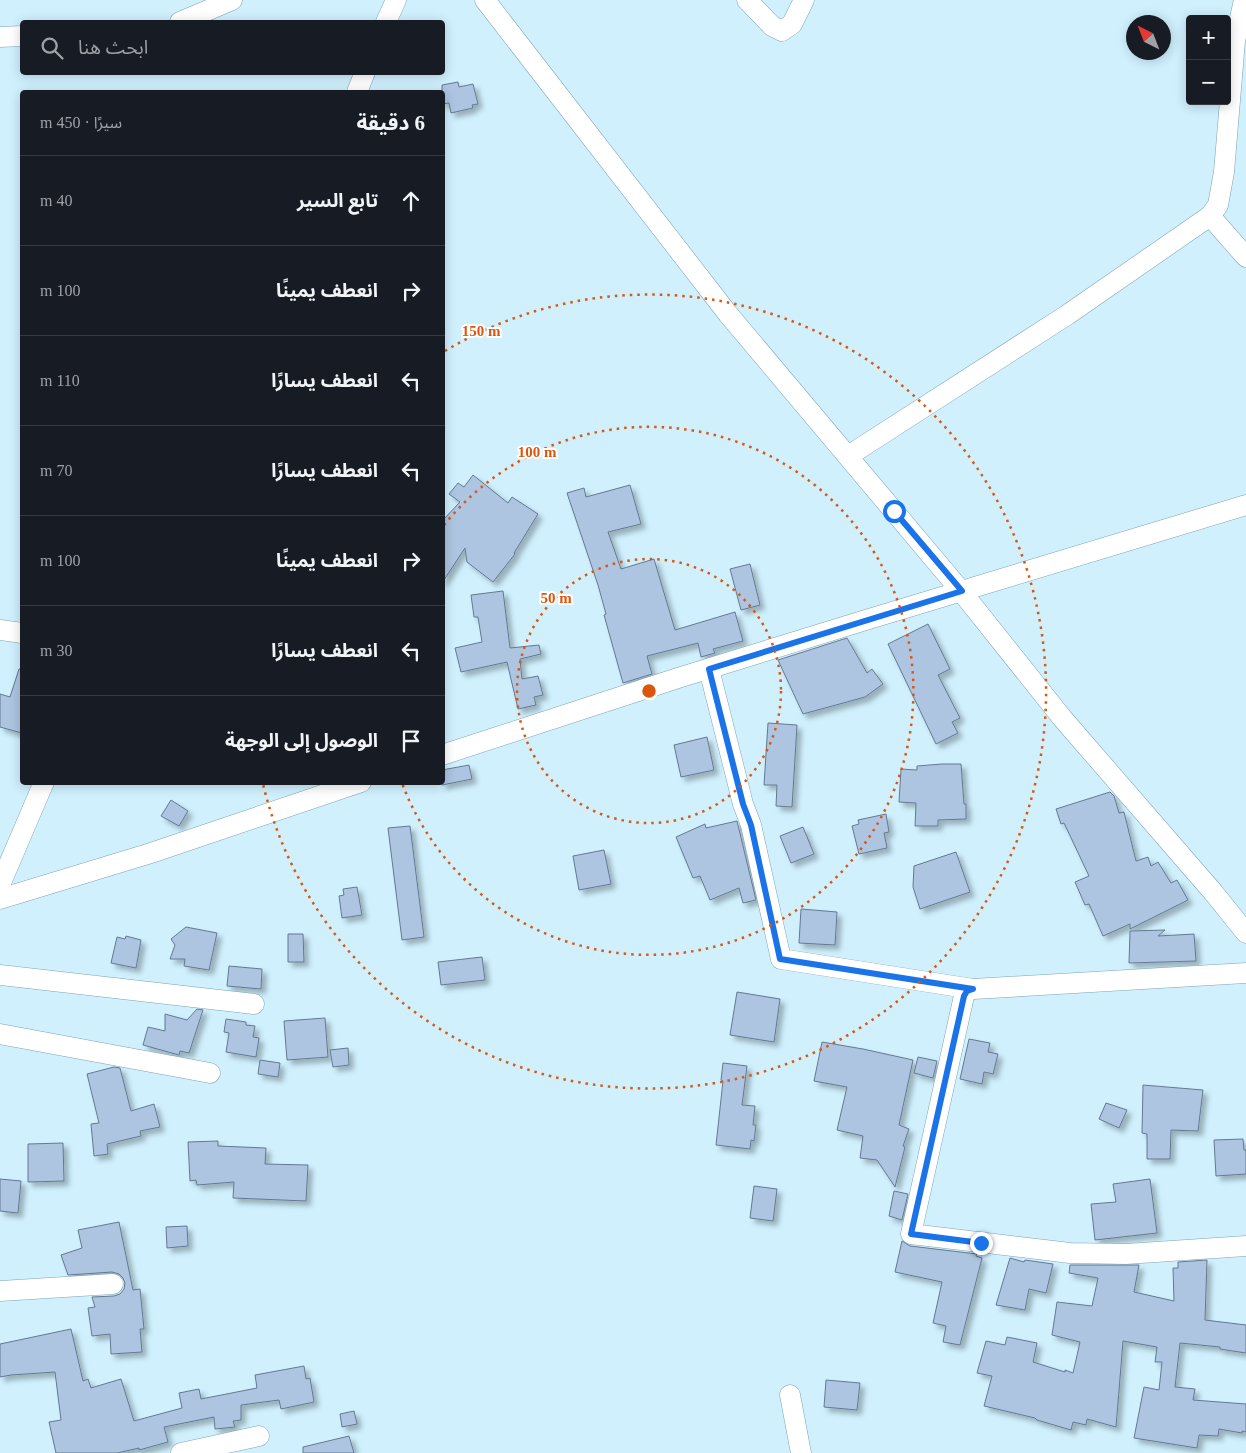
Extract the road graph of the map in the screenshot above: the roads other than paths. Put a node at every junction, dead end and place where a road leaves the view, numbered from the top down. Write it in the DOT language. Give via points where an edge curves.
graph roads {
  1 [pos="232,0"];
  2 [pos="396,0"];
  3 [pos="485,0"];
  4 [pos="747,0"];
  5 [pos="804,0"];
  6 [pos="1244,0"];
  7 [pos="185,20"];
  8 [pos="387,20"];
  9 [pos="20,36"];
  10 [pos="0,37"];
  11 [pos="364,75"];
  12 [pos="358,90"];
  13 [pos="1210,216"];
  14 [pos="1246,257"];
  15 [pos="848,456"];
  16 [pos="1246,505"];
  17 [pos="962,591"];
  18 [pos="0,630"];
  19 [pos="20,633"];
  20 [pos="709,669"];
  21 [pos="445,754"];
  22 [pos="43,785"];
  23 [pos="352,785"];
  24 [pos="0,885"];
  25 [pos="0,900"];
  26 [pos="1246,934"];
  27 [pos="1246,973"];
  28 [pos="0,975"];
  29 [pos="973,989"];
  30 [pos="254,1004"];
  31 [pos="0,1034"];
  32 [pos="210,1073"];
  33 [pos="1246,1246"];
  34 [pos="113,1284"];
  35 [pos="0,1291"];
  36 [pos="790,1395"];
  37 [pos="259,1436"];
  38 [pos="181,1453"];
  39 [pos="801,1453"];
  1 -- 7 [label="street"];
  2 -- 8 [label="street"];
  3 -- 15 [label="street" via="722,307"];
  4 -- 5 [label="street" via="772,26 782,31 792,24"];
  6 -- 13 [label="street" via="1235,41 1224,172 1218,205"];
  9 -- 10 [label="street"];
  11 -- 12 [label="street"];
  13 -- 14 [label="street"];
  13 -- 15 [label="street" via="1067,316"];
  15 -- 17 [label="street"];
  16 -- 17 [label="street"];
  17 -- 20 [label="street"];
  17 -- 26 [label="street" via="1063,719"];
  18 -- 19 [label="street"];
  20 -- 21 [label="street"];
  20 -- 29 [label="street" via="751,825 780,959"];
  22 -- 24 [label="street"];
  23 -- 25 [label="street"];
  27 -- 29 [label="street"];
  28 -- 30 [label="street"];
  29 -- 33 [label="street" via="964,996 911,1234 1070,1253 1126,1254"];
  31 -- 32 [label="street"];
  34 -- 35 [label="street"];
  36 -- 39 [label="street"];
  37 -- 38 [label="street"];
}
